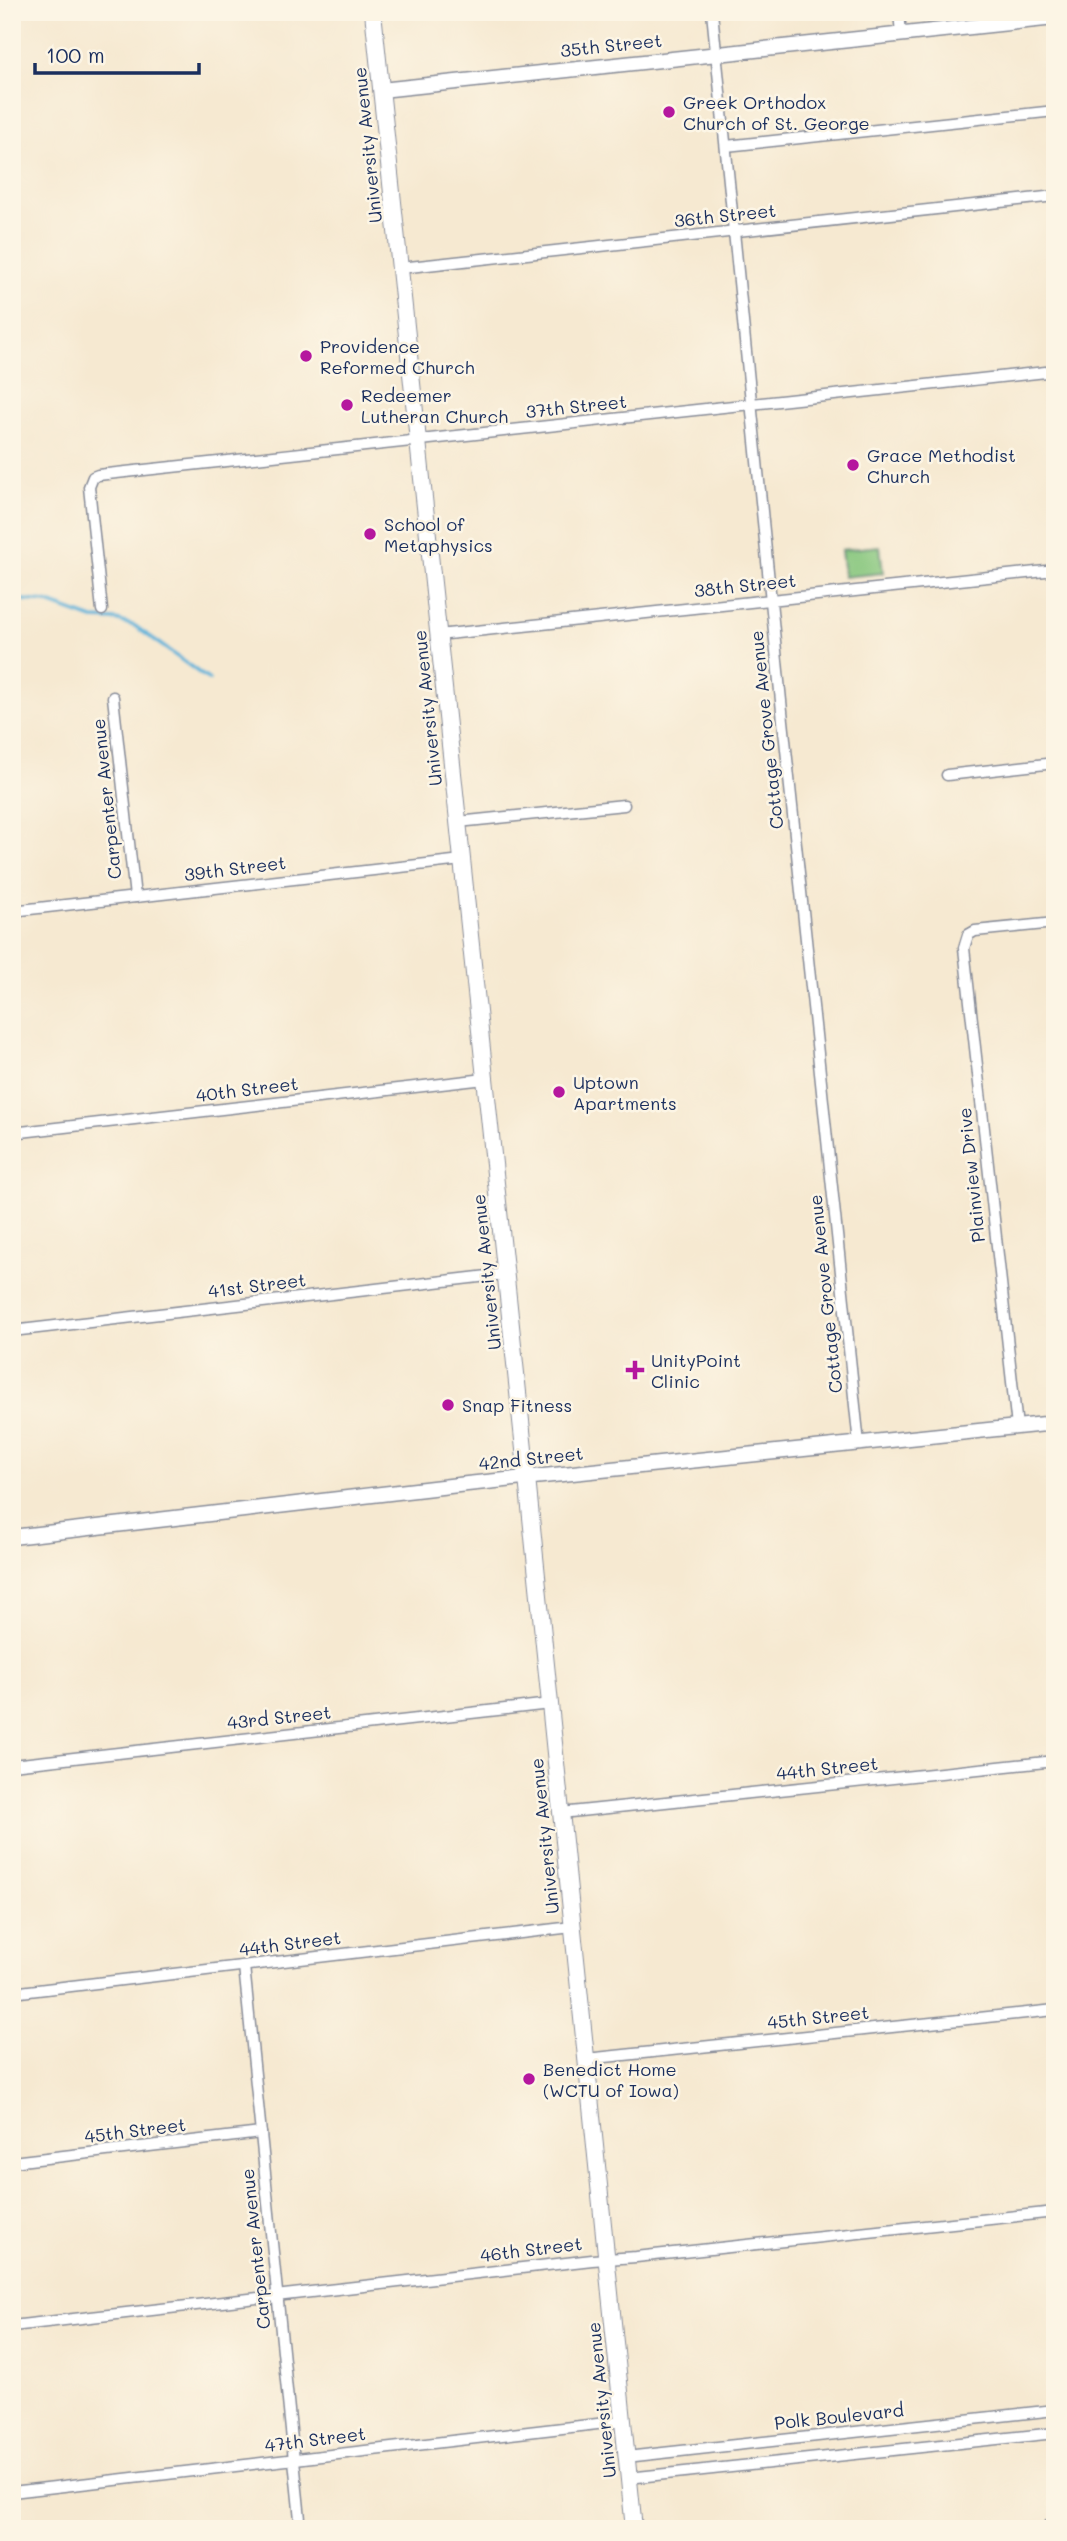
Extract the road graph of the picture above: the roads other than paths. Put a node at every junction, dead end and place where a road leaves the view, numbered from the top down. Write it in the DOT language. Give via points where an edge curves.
graph roads {
  1 [pos="373,12"];
  2 [pos="712,12"];
  3 [pos="899,12"];
  4 [pos="1055,18"];
  5 [pos="901,34"];
  6 [pos="717,54"];
  7 [pos="381,90"];
  8 [pos="1055,111"];
  9 [pos="726,146"];
  10 [pos="1055,196"];
  11 [pos="734,231"];
  12 [pos="400,268"];
  13 [pos="1055,371"];
  14 [pos="751,404"];
  15 [pos="418,440"];
  16 [pos="1055,570"];
  17 [pos="771,600"];
  18 [pos="102,610"];
  19 [pos="438,635"];
  20 [pos="113,697"];
  21 [pos="1055,763"];
  22 [pos="947,775"];
  23 [pos="624,805"];
  24 [pos="458,822"];
  25 [pos="462,860"];
  26 [pos="135,897"];
  27 [pos="12,911"];
  28 [pos="1055,923"];
  29 [pos="485,1079"];
  30 [pos="12,1133"];
  31 [pos="505,1274"];
  32 [pos="12,1331"];
  33 [pos="1055,1423"];
  34 [pos="1017,1427"];
  35 [pos="859,1444"];
  36 [pos="527,1478"];
  37 [pos="12,1538"];
  38 [pos="550,1704"];
  39 [pos="1055,1761"];
  40 [pos="12,1765"];
  41 [pos="561,1813"];
  42 [pos="572,1927"];
  43 [pos="244,1966"];
  44 [pos="12,1993"];
  45 [pos="1055,2010"];
  46 [pos="586,2059"];
  47 [pos="261,2133"];
  48 [pos="12,2162"];
  49 [pos="1055,2212"];
  50 [pos="606,2259"];
  51 [pos="278,2296"];
  52 [pos="12,2326"];
  53 [pos="1055,2410"];
  54 [pos="622,2421"];
  55 [pos="1055,2433"];
  56 [pos="626,2457"];
  57 [pos="294,2459"];
  58 [pos="628,2478"];
  59 [pos="12,2492"];
  60 [pos="1055,2520"];
  61 [pos="301,2529"];
  62 [pos="634,2529"];
  63 [pos="1045,2529"];
  1 -- 7 [label="main road, University Avenue"];
  2 -- 6 [label="street, Cottage Grove Avenue"];
  3 -- 5 [label="street"];
  4 -- 5 [label="street, 35th Street"];
  5 -- 6 [label="street, 35th Street"];
  6 -- 7 [label="street, 35th Street"];
  6 -- 9 [label="street, Cottage Grove Avenue"];
  7 -- 12 [label="main road, University Avenue"];
  8 -- 9 [label="street"];
  9 -- 11 [label="street, Cottage Grove Avenue"];
  10 -- 11 [label="street, 36th Street"];
  11 -- 12 [label="street, 36th Street"];
  11 -- 14 [label="street, Cottage Grove Avenue"];
  12 -- 15 [label="main road, University Avenue"];
  13 -- 14 [label="street, 37th Street"];
  14 -- 15 [label="street, 37th Street"];
  14 -- 17 [label="street, Cottage Grove Avenue"];
  15 -- 18 [label="street, 37th Street" via="93,477 89,487"];
  15 -- 19 [label="main road, University Avenue"];
  16 -- 17 [label="street, 38th Street"];
  17 -- 19 [label="street, 38th Street"];
  17 -- 35 [label="street, Cottage Grove Avenue"];
  19 -- 24 [label="main road, University Avenue"];
  20 -- 26 [label="street, Carpenter Avenue"];
  21 -- 22 [label="street"];
  23 -- 24 [label="street"];
  24 -- 25 [label="main road, University Avenue"];
  25 -- 26 [label="street, 39th Street"];
  25 -- 29 [label="main road, University Avenue"];
  26 -- 27 [label="street, 39th Street"];
  28 -- 34 [label="street, Plainview Drive" via="982,930 968,935 964,948"];
  29 -- 30 [label="street, 40th Street"];
  29 -- 31 [label="main road, University Avenue"];
  31 -- 32 [label="street, 41st Street"];
  31 -- 36 [label="main road, University Avenue"];
  33 -- 34 [label="street, 42nd Street"];
  34 -- 35 [label="street, 42nd Street"];
  35 -- 36 [label="street, 42nd Street"];
  36 -- 37 [label="street, 42nd Street"];
  36 -- 38 [label="main road, University Avenue"];
  38 -- 40 [label="street, 43rd Street"];
  38 -- 41 [label="main road, University Avenue"];
  39 -- 41 [label="street, 44th Street"];
  41 -- 42 [label="main road, University Avenue"];
  42 -- 43 [label="street, 44th Street"];
  42 -- 46 [label="main road, University Avenue"];
  43 -- 44 [label="street, 44th Street"];
  43 -- 47 [label="street, Carpenter Avenue"];
  45 -- 46 [label="street, 45th Street"];
  46 -- 50 [label="main road, University Avenue"];
  47 -- 48 [label="street, 45th Street"];
  47 -- 51 [label="street, Carpenter Avenue"];
  49 -- 50 [label="street, 46th Street"];
  50 -- 51 [label="street, 46th Street"];
  50 -- 54 [label="main road, University Avenue"];
  51 -- 52 [label="street, 46th Street"];
  51 -- 57 [label="street, Carpenter Avenue"];
  53 -- 56 [label="street, Polk Boulevard"];
  54 -- 56 [label="main road, University Avenue"];
  54 -- 57 [label="street, 47th Street"];
  55 -- 58 [label="street"];
  56 -- 58 [label="main road, University Avenue"];
  57 -- 59 [label="street, 47th Street"];
  57 -- 61 [label="street, Carpenter Avenue"];
  58 -- 62 [label="main road, University Avenue"];
  60 -- 63 [label="street"];
}
